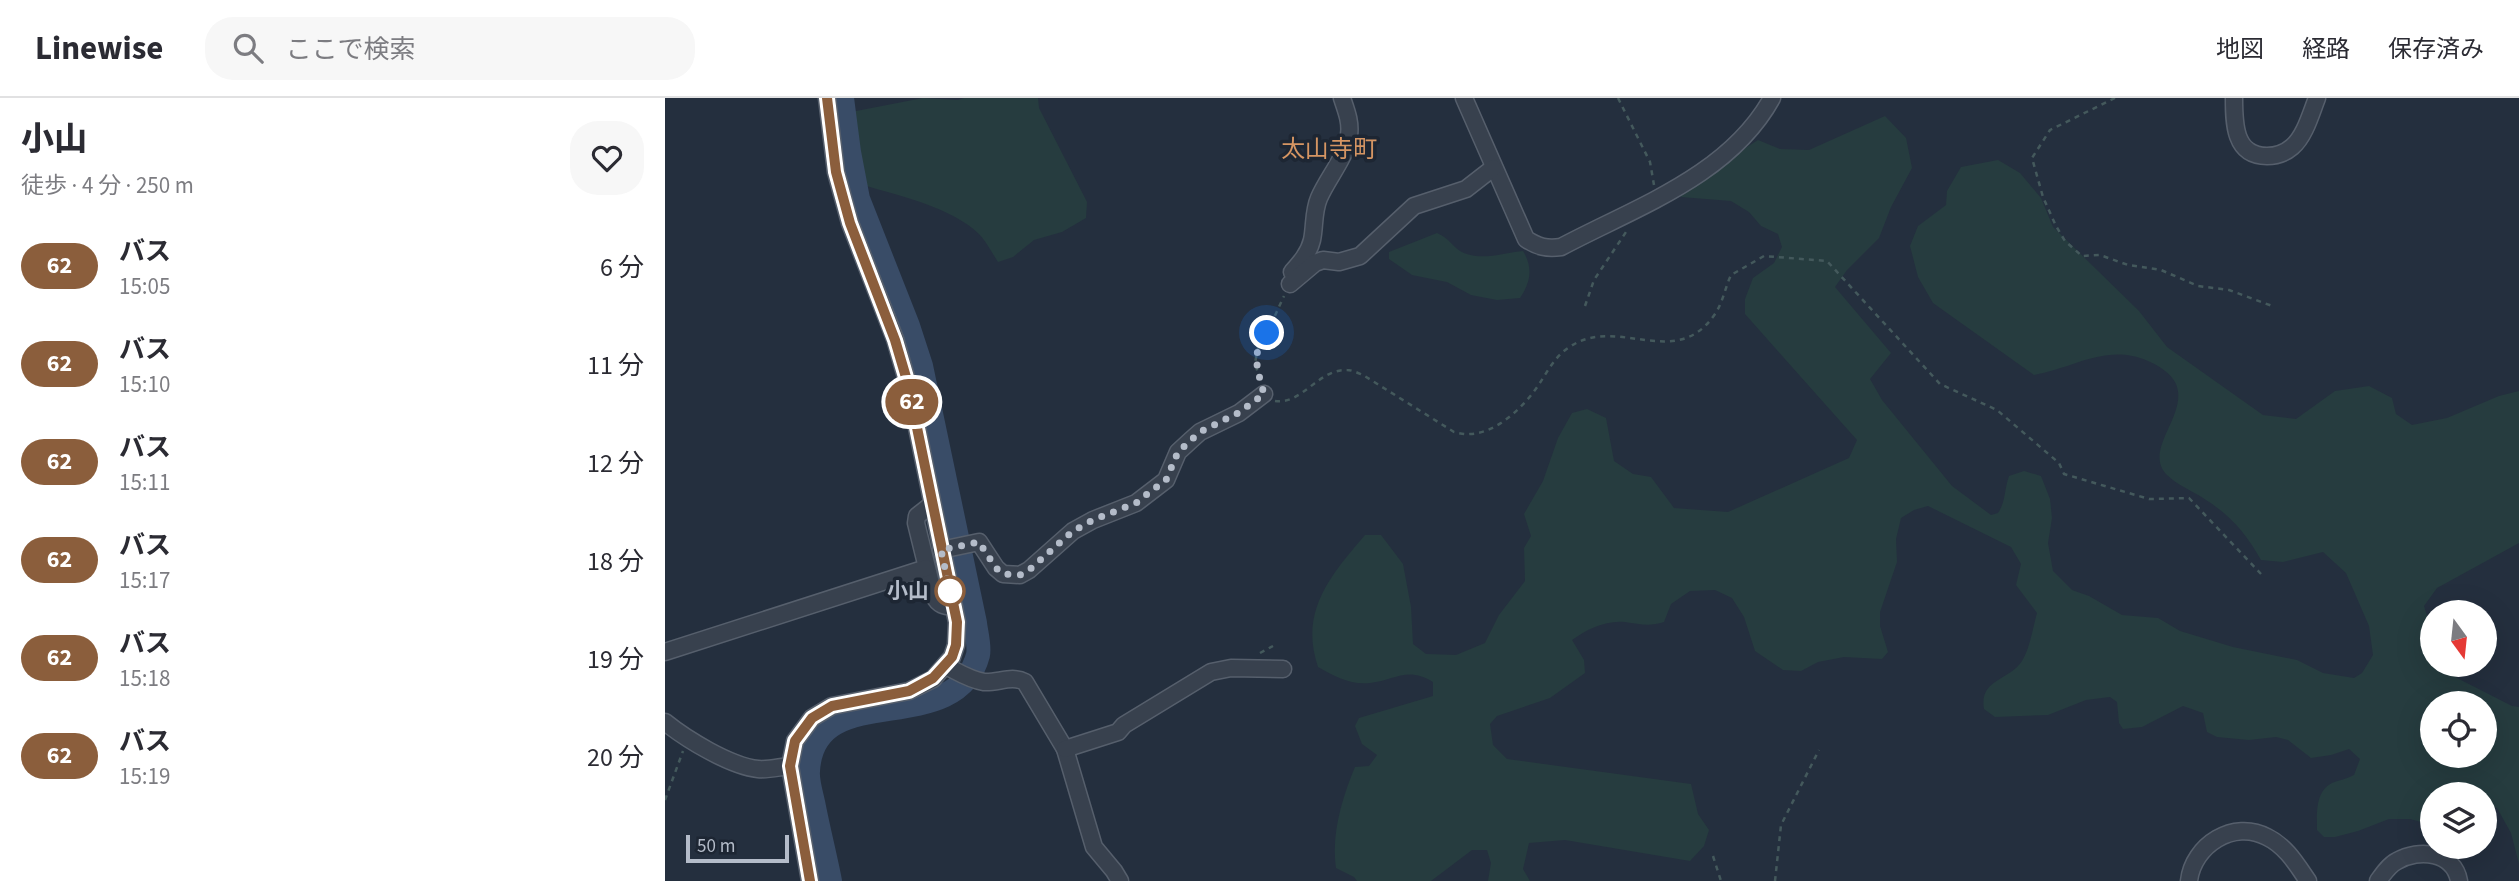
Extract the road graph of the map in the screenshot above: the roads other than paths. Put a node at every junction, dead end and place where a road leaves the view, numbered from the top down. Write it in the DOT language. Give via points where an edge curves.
graph roads {
  1 [pos="827,98"];
  2 [pos="1342,98"];
  3 [pos="1464,98"];
  4 [pos="1772,98"];
  5 [pos="2234,98"];
  6 [pos="2317,98"];
  7 [pos="1493,168"];
  8 [pos="1264,394"];
  9 [pos="931,505"];
  10 [pos="951,548"];
  11 [pos="926,568"];
  12 [pos="954,607"];
  13 [pos="665,652"];
  14 [pos="946,666"];
  15 [pos="1283,669"];
  16 [pos="665,722"];
  17 [pos="1065,749"];
  18 [pos="790,766"];
  19 [pos="810,881"];
  20 [pos="1119,881"];
  21 [pos="2189,881"];
  22 [pos="2308,881"];
  23 [pos="2378,881"];
  24 [pos="2459,881"];
  1 -- 9 [label="street" via="836,172 908,384"];
  2 -- 7 [label="street" via="1349,136 1319,198 1311,243 1290,275 1290,284 1315,263 1360,256 1414,206 1466,189"];
  3 -- 7 [label="street"];
  4 -- 7 [label="street" via="1737,145 1717,162 1561,247 1549,249 1526,239"];
  5 -- 6 [label="street" via="2238,140 2257,156 2283,153 2300,138"];
  8 -- 10 [label="street" via="1200,432 1178,452 1166,480 1136,503 1073,531 1020,575 1003,574 979,542"];
  9 -- 10 [label="street"];
  9 -- 11 [label="street" via="916,516"];
  10 -- 12 [label="street"];
  11 -- 12 [label="street" via="937,601"];
  11 -- 13 [label="street"];
  12 -- 14 [label="street" via="956,645"];
  14 -- 17 [label="street" via="986,682 1025,682"];
  14 -- 18 [label="street" via="915,689 832,706 812,718 795,741"];
  15 -- 17 [label="street" via="1211,672 1118,732"];
  16 -- 18 [label="street" via="742,765 755,769"];
  17 -- 20 [label="street" via="1094,848"];
  18 -- 19 [label="street"];
  21 -- 22 [label="street" via="2195,859 2204,849 2225,835 2247,831 2278,844"];
  23 -- 24 [label="street" via="2396,861 2432,855 2454,866"];
}
